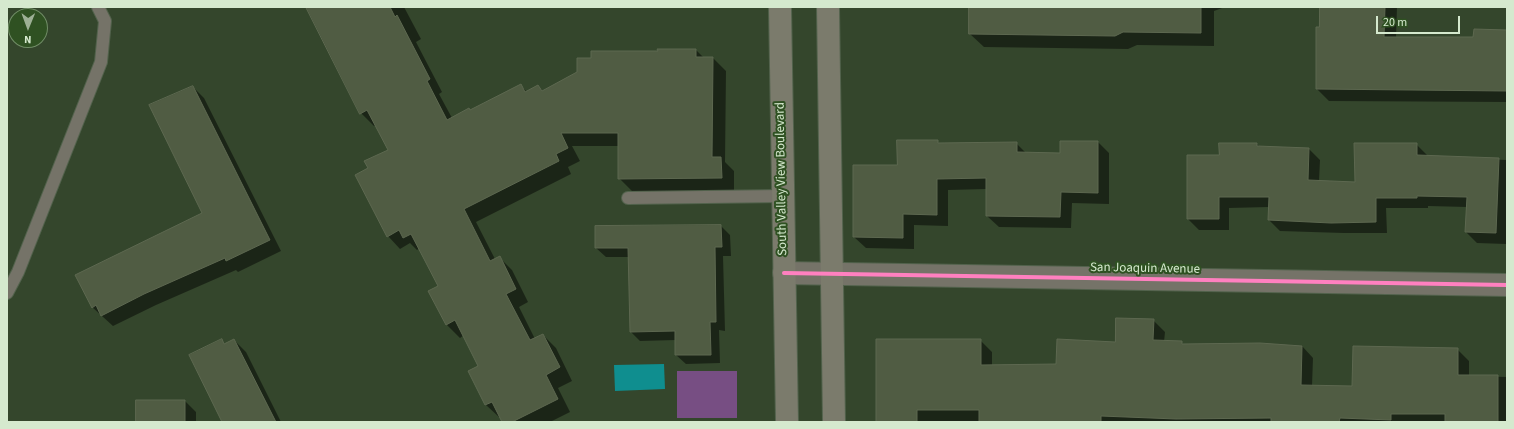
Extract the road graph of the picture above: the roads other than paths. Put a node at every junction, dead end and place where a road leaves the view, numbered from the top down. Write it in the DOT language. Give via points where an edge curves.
graph roads {
  1 [pos="98,7"];
  2 [pos="780,7"];
  3 [pos="828,7"];
  4 [pos="783,196"];
  5 [pos="628,198"];
  6 [pos="784,273"];
  7 [pos="832,274"];
  8 [pos="1507,285"];
  9 [pos="7,293"];
  10 [pos="787,422"];
  11 [pos="834,422"];
  1 -- 9 [label="lane" via="105,21 101,62 18,272"];
  2 -- 4 [label="main road, South Valley View Boulevard"];
  3 -- 7 [label="main road"];
  4 -- 5 [label="lane"];
  4 -- 6 [label="main road, South Valley View Boulevard"];
  6 -- 7 [label="street, San Joaquin Avenue"];
  6 -- 10 [label="main road, South Valley View Boulevard"];
  7 -- 8 [label="street, San Joaquin Avenue"];
  7 -- 11 [label="main road"];
}
